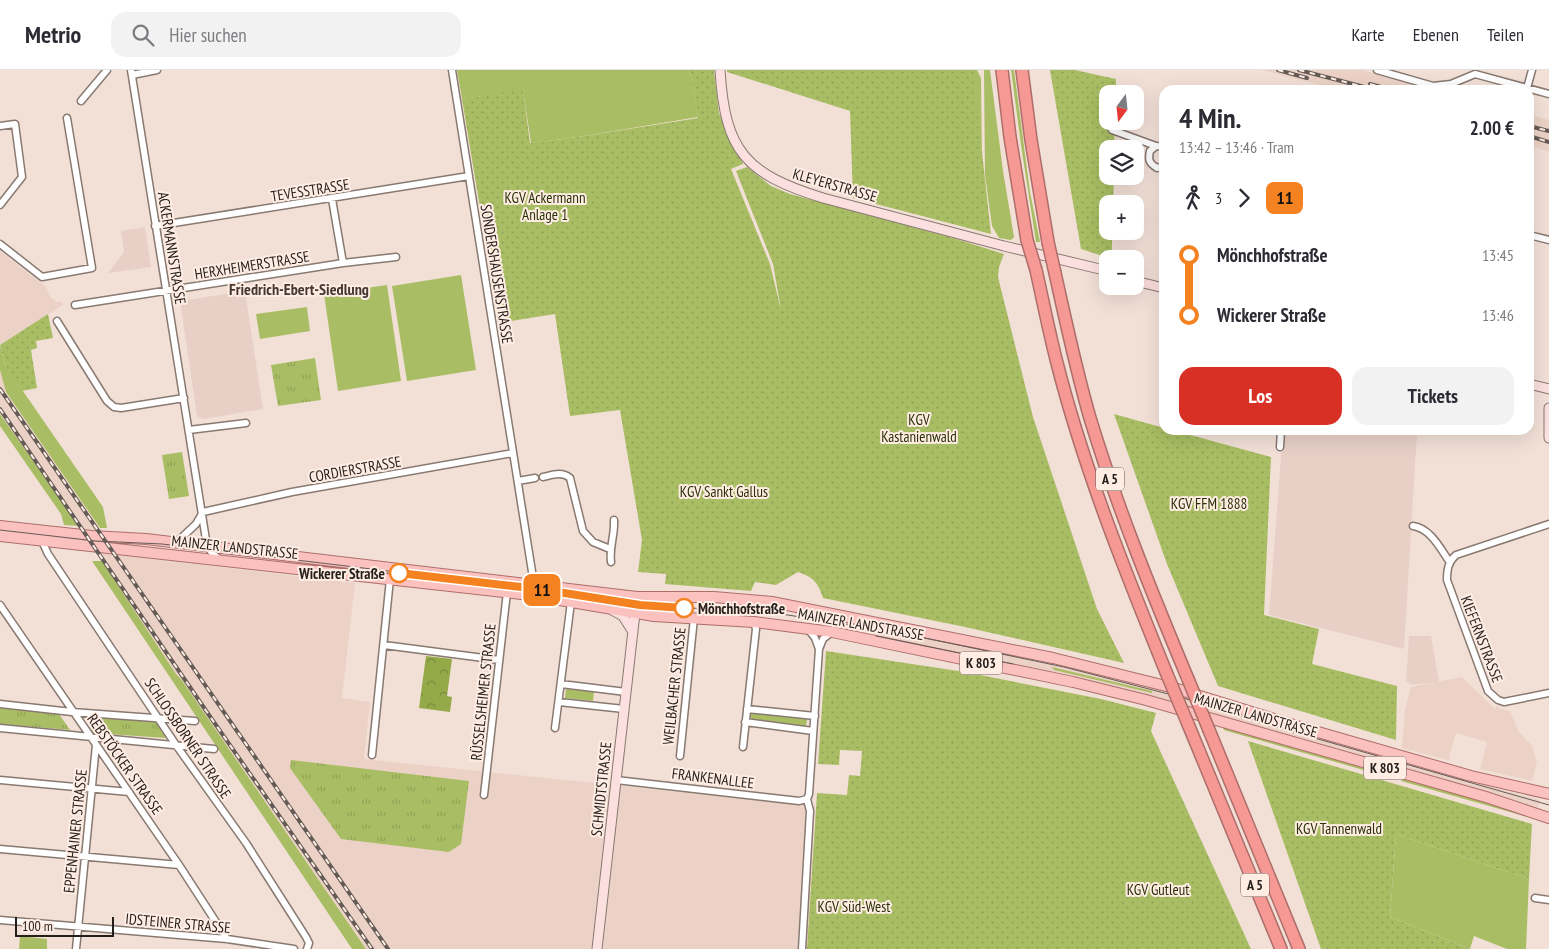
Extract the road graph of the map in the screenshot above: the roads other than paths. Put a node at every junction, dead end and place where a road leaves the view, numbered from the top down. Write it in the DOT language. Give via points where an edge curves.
graph roads {
  1 [pos="107,70"];
  2 [pos="157,70"];
  3 [pos="452,70"];
  4 [pos="720,70"];
  5 [pos="1002,70"];
  6 [pos="1022,70"];
  7 [pos="1377,70"];
  8 [pos="1532,70"];
  9 [pos="1472,72"];
  10 [pos="132,73"];
  11 [pos="1397,73"];
  12 [pos="1430,85"];
  13 [pos="1446,85"];
  14 [pos="1516,85"];
  15 [pos="1528,85"];
  16 [pos="1534,90"];
  17 [pos="1549,94"];
  18 [pos="81,101"];
  19 [pos="67,118"];
  20 [pos="0,126"];
  21 [pos="1112,130"];
  22 [pos="1159,147"];
  23 [pos="1159,147"];
  24 [pos="1159,167"];
  25 [pos="469,176"];
  26 [pos="332,199"];
  27 [pos="0,205"];
  28 [pos="156,226"];
  29 [pos="1534,236"];
  30 [pos="1549,240"];
  31 [pos="0,244"];
  32 [pos="396,257"];
  33 [pos="343,263"];
  34 [pos="1099,269"];
  35 [pos="1144,283"];
  36 [pos="1159,287"];
  37 [pos="166,292"];
  38 [pos="75,306"];
  39 [pos="57,321"];
  40 [pos="1534,385"];
  41 [pos="1549,389"];
  42 [pos="184,398"];
  43 [pos="1549,408"];
  44 [pos="246,423"];
  45 [pos="189,430"];
  46 [pos="1281,435"];
  47 [pos="1549,438"];
  48 [pos="1280,447"];
  49 [pos="513,453"];
  50 [pos="542,476"];
  51 [pos="535,478"];
  52 [pos="518,481"];
  53 [pos="202,512"];
  54 [pos="614,520"];
  55 [pos="1549,524"];
  56 [pos="0,526"];
  57 [pos="1413,526"];
  58 [pos="0,536"];
  59 [pos="42,541"];
  60 [pos="177,542"];
  61 [pos="207,546"];
  62 [pos="610,549"];
  63 [pos="196,559"];
  64 [pos="1450,561"];
  65 [pos="223,562"];
  66 [pos="611,562"];
  67 [pos="390,579"];
  68 [pos="534,584"];
  69 [pos="507,592"];
  70 [pos="615,594"];
  71 [pos="657,597"];
  72 [pos="571,602"];
  73 [pos="0,605"];
  74 [pos="608,609"];
  75 [pos="635,613"];
  76 [pos="694,618"];
  77 [pos="754,622"];
  78 [pos="808,629"];
  79 [pos="832,632"];
  80 [pos="633,633"];
  81 [pos="384,646"];
  82 [pos="818,649"];
  83 [pos="499,660"];
  84 [pos="561,684"];
  85 [pos="626,692"];
  86 [pos="1549,693"];
  87 [pos="559,702"];
  88 [pos="0,704"];
  89 [pos="747,709"];
  90 [pos="624,710"];
  91 [pos="72,712"];
  92 [pos="815,716"];
  93 [pos="160,719"];
  94 [pos="195,721"];
  95 [pos="745,722"];
  96 [pos="0,728"];
  97 [pos="555,728"];
  98 [pos="813,731"];
  99 [pos="90,736"];
  100 [pos="176,745"];
  101 [pos="96,746"];
  102 [pos="743,747"];
  103 [pos="214,749"];
  104 [pos="372,756"];
  105 [pos="680,756"];
  106 [pos="0,780"];
  107 [pos="616,780"];
  108 [pos="92,789"];
  109 [pos="129,792"];
  110 [pos="1549,794"];
  111 [pos="484,795"];
  112 [pos="807,799"];
  113 [pos="1549,818"];
  114 [pos="0,849"];
  115 [pos="84,857"];
  116 [pos="179,865"];
  117 [pos="1535,898"];
  118 [pos="1549,900"];
  119 [pos="0,920"];
  120 [pos="77,928"];
  121 [pos="227,939"];
  122 [pos="259,947"];
  123 [pos="76,949"];
  124 [pos="294,949"];
  125 [pos="307,949"];
  126 [pos="597,949"];
  127 [pos="802,949"];
  128 [pos="1281,949"];
  129 [pos="1298,949"];
  1 -- 18 [label="street"];
  2 -- 10 [label="street"];
  3 -- 25 [label="street, SONDERSHAUSENSTRASSE"];
  4 -- 34 [label="street, KLEYERSTRASSE" via="723,108 733,138 752,164 774,180 823,198"];
  5 -- 128 [label="highway, A 5, bridge" via="1027,240 1057,364 1099,500 1136,598"];
  6 -- 129 [label="highway, A 5, bridge" via="1048,242 1090,418 1148,582"];
  7 -- 11 [label="street"];
  8 -- 15 [label="street"];
  9 -- 13 [label="street"];
  9 -- 14 [label="street"];
  10 -- 28 [label="street, ACKERMANNSTRASSE"];
  11 -- 12 [label="street"];
  16 -- 17 [label="street"];
  19 -- 31 [label="street" via="92,268 42,276"];
  20 -- 27 [label="street" via="15,124 22,177"];
  21 -- 22 [label="street"];
  23 -- 24 [label="street" via="1150,151 1148,159"];
  25 -- 26 [label="street, TEVESSTRASSE"];
  25 -- 49 [label="street, SONDERSHAUSENSTRASSE"];
  26 -- 28 [label="street, TEVESSTRASSE"];
  26 -- 33 [label="street"];
  28 -- 37 [label="street, ACKERMANNSTRASSE"];
  29 -- 30 [label="street"];
  32 -- 33 [label="street, HERXHEIMERSTRASSE"];
  33 -- 37 [label="street, HERXHEIMERSTRASSE"];
  35 -- 36 [label="street"];
  37 -- 38 [label="street, HERXHEIMERSTRASSE"];
  37 -- 42 [label="street, ACKERMANNSTRASSE"];
  39 -- 42 [label="street" via="114,408"];
  40 -- 41 [label="street"];
  42 -- 45 [label="street, ACKERMANNSTRASSE"];
  43 -- 47 [label="street"];
  44 -- 45 [label="street"];
  45 -- 53 [label="street, ACKERMANNSTRASSE"];
  46 -- 48 [label="street"];
  49 -- 52 [label="street, SONDERSHAUSENSTRASSE"];
  49 -- 53 [label="street, CORDIERSTRASSE" via="292,492"];
  50 -- 62 [label="street" via="561,473 570,478 583,531 593,542"];
  51 -- 52 [label="street"];
  52 -- 68 [label="street, SONDERSHAUSENSTRASSE"];
  53 -- 60 [label="street" via="196,524"];
  53 -- 61 [label="street, ACKERMANNSTRASSE"];
  54 -- 62 [label="street"];
  55 -- 64 [label="street" via="1456,556"];
  56 -- 60 [label="main road, MAINZER LANDSTRASSE"];
  57 -- 64 [label="street" via="1421,527 1430,535"];
  58 -- 59 [label="main road, MAINZER LANDSTRASSE"];
  59 -- 63 [label="main road, MAINZER LANDSTRASSE"];
  59 -- 93 [label="street, SCHLOSSBORNER STRASSE"];
  60 -- 61 [label="main road, MAINZER LANDSTRASSE"];
  61 -- 63 [label="street"];
  61 -- 65 [label="street"];
  61 -- 68 [label="main road, MAINZER LANDSTRASSE"];
  62 -- 66 [label="street"];
  63 -- 65 [label="main road, MAINZER LANDSTRASSE"];
  64 -- 86 [label="street, KIEFERNSTRASSE" via="1447,580 1488,691 1504,702"];
  65 -- 67 [label="main road, MAINZER LANDSTRASSE"];
  67 -- 69 [label="main road, MAINZER LANDSTRASSE"];
  67 -- 81 [label="street"];
  68 -- 70 [label="main road, MAINZER LANDSTRASSE"];
  69 -- 72 [label="main road, MAINZER LANDSTRASSE"];
  69 -- 83 [label="street, RÜSSELSHEIMER STRASSE"];
  70 -- 71 [label="main road, MAINZER LANDSTRASSE"];
  70 -- 75 [label="street" via="628,600"];
  71 -- 75 [label="street" via="640,605"];
  71 -- 110 [label="main road, MAINZER LANDSTRASSE / K 803" via="772,602 1052,658 1174,688 1471,776"];
  72 -- 74 [label="main road, MAINZER LANDSTRASSE"];
  72 -- 84 [label="street"];
  73 -- 91 [label="street, REBSTÖCKER STRASSE"];
  74 -- 75 [label="main road, MAINZER LANDSTRASSE"];
  74 -- 80 [label="street" via="623,616"];
  75 -- 76 [label="main road, MAINZER LANDSTRASSE"];
  75 -- 80 [label="street, SCHMIDTSTRASSE"];
  76 -- 77 [label="main road, MAINZER LANDSTRASSE"];
  76 -- 105 [label="street, WEILBACHER STRASSE"];
  77 -- 78 [label="main road, MAINZER LANDSTRASSE"];
  77 -- 89 [label="street" via="756,630"];
  78 -- 79 [label="main road, MAINZER LANDSTRASSE / K 803"];
  78 -- 82 [label="street"];
  79 -- 82 [label="street"];
  79 -- 113 [label="main road, MAINZER LANDSTRASSE / K 803" via="1129,695"];
  80 -- 85 [label="street, SCHMIDTSTRASSE"];
  81 -- 83 [label="street"];
  81 -- 104 [label="street"];
  82 -- 92 [label="street"];
  83 -- 111 [label="street, RÜSSELSHEIMER STRASSE"];
  84 -- 85 [label="street"];
  84 -- 87 [label="street"];
  85 -- 90 [label="street, SCHMIDTSTRASSE"];
  87 -- 90 [label="street"];
  87 -- 97 [label="street"];
  88 -- 91 [label="street"];
  89 -- 92 [label="street"];
  89 -- 95 [label="street"];
  90 -- 107 [label="street, SCHMIDTSTRASSE"];
  91 -- 93 [label="street"];
  91 -- 99 [label="street, REBSTÖCKER STRASSE"];
  92 -- 98 [label="street"];
  93 -- 94 [label="street"];
  93 -- 100 [label="street, SCHLOSSBORNER STRASSE"];
  95 -- 98 [label="street"];
  95 -- 102 [label="street"];
  96 -- 99 [label="street"];
  98 -- 112 [label="street"];
  99 -- 100 [label="street"];
  99 -- 101 [label="street, REBSTÖCKER STRASSE"];
  100 -- 103 [label="street"];
  100 -- 125 [label="street, SCHLOSSBORNER STRASSE" via="246,843 306,937"];
  101 -- 108 [label="street, EPPENHAINER STRASSE"];
  101 -- 109 [label="street, REBSTÖCKER STRASSE"];
  106 -- 108 [label="street"];
  107 -- 112 [label="street, FRANKENALLEE" via="799,801"];
  107 -- 126 [label="street, SCHMIDTSTRASSE"];
  108 -- 109 [label="street"];
  108 -- 115 [label="street, EPPENHAINER STRASSE"];
  109 -- 116 [label="street, REBSTÖCKER STRASSE"];
  112 -- 127 [label="street" via="810,811"];
  114 -- 115 [label="street"];
  115 -- 116 [label="street"];
  115 -- 120 [label="street, EPPENHAINER STRASSE"];
  116 -- 121 [label="street, REBSTÖCKER STRASSE"];
  117 -- 118 [label="street"];
  119 -- 120 [label="street, IDSTEINER STRASSE"];
  120 -- 121 [label="street, IDSTEINER STRASSE"];
  120 -- 123 [label="street, EPPENHAINER STRASSE"];
  121 -- 122 [label="street, IDSTEINER STRASSE"];
  122 -- 124 [label="street, IDSTEINER STRASSE"];
}
